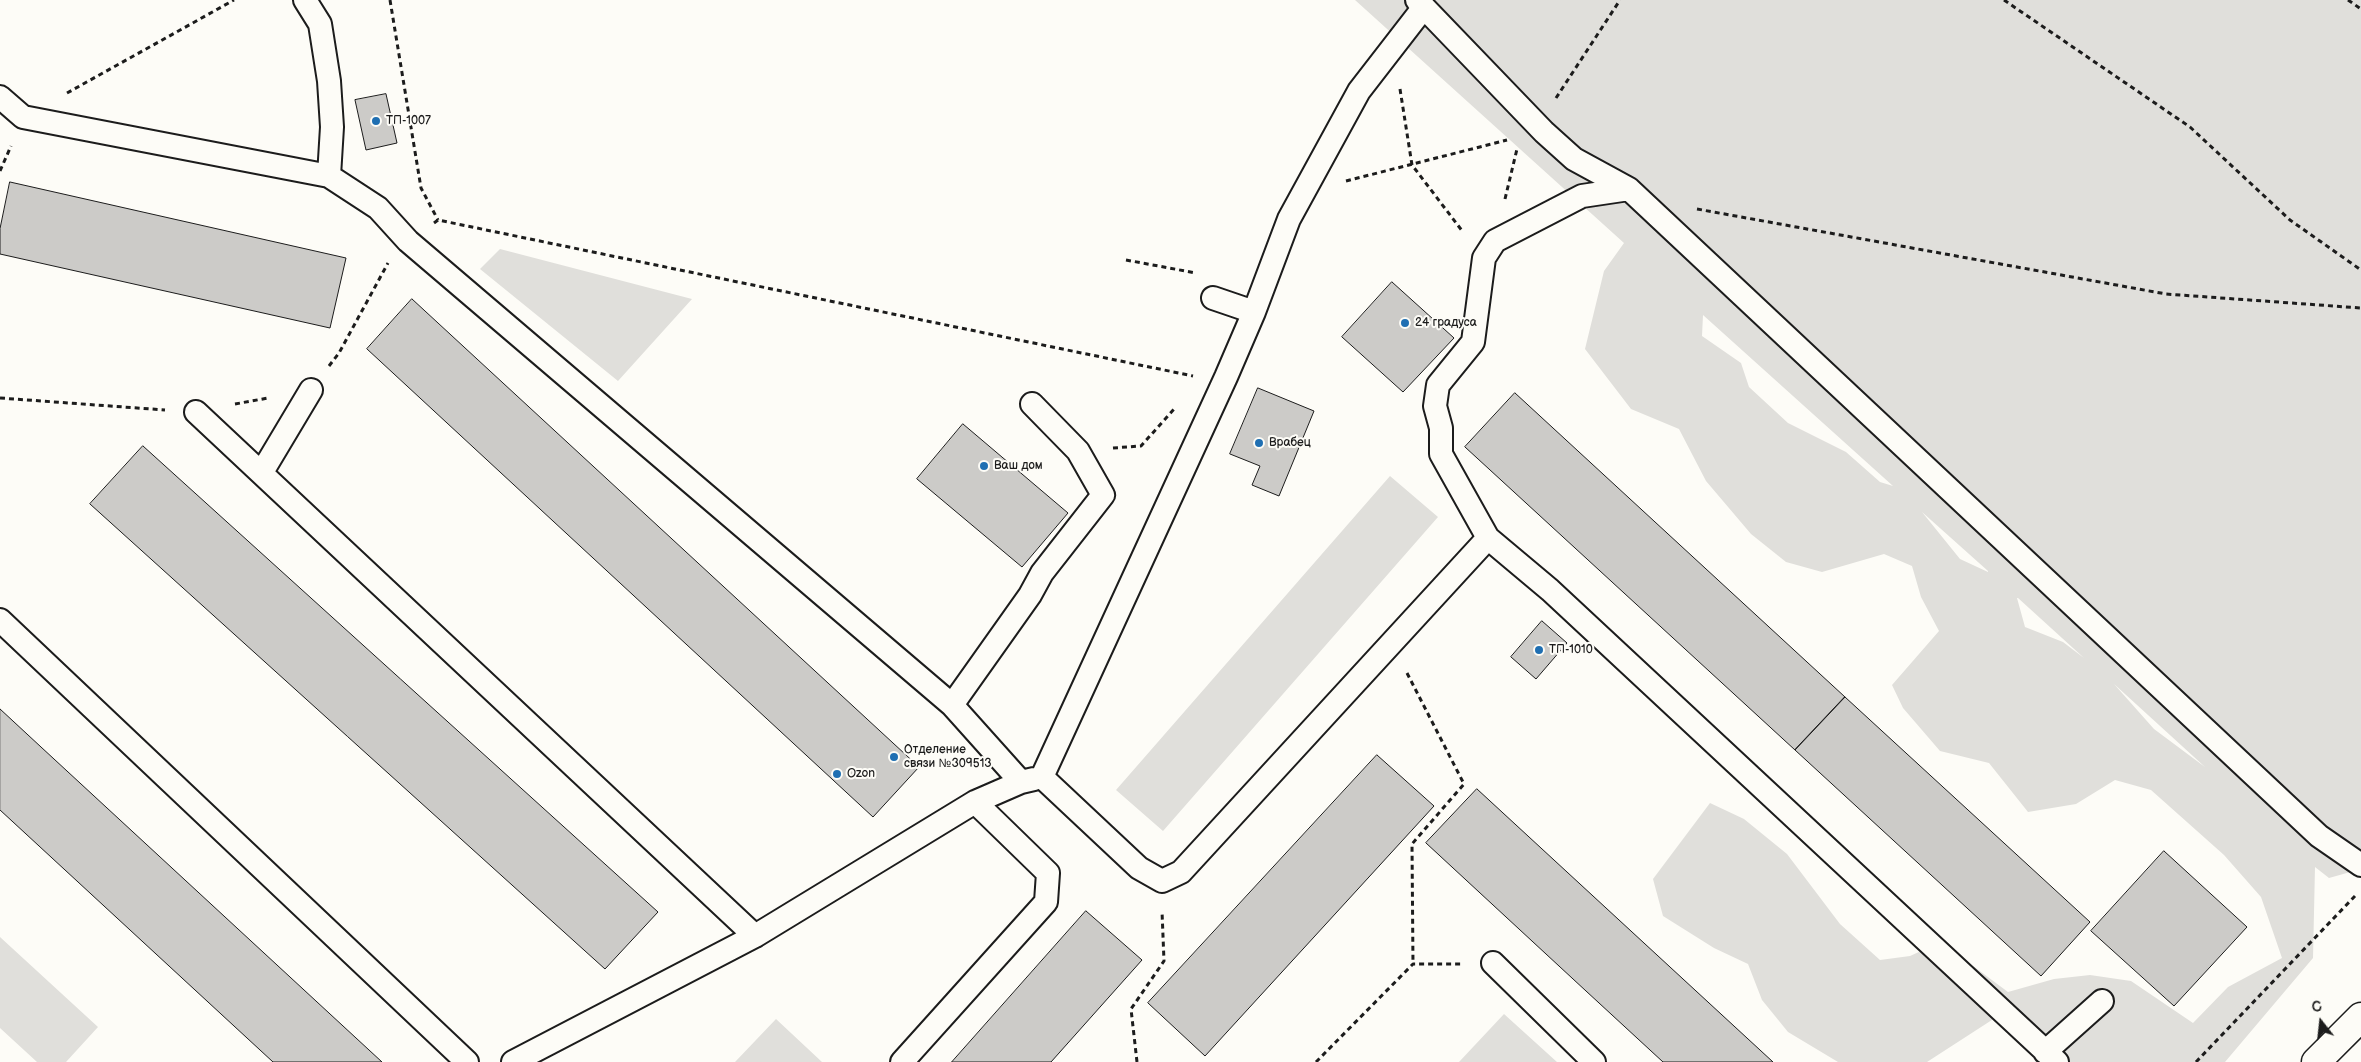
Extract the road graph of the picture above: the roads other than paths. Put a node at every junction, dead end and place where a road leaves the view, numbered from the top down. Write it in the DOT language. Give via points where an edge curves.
graph roads {
  1 [pos="305,0"];
  2 [pos="1420,3"];
  3 [pos="0,97"];
  4 [pos="329,176"];
  5 [pos="1635,193"];
  6 [pos="1213,298"];
  7 [pos="1254,312"];
  8 [pos="311,390"];
  9 [pos="1032,404"];
  10 [pos="196,412"];
  11 [pos="262,472"];
  12 [pos="1488,538"];
  13 [pos="0,620"];
  14 [pos="952,706"];
  15 [pos="1032,779"];
  16 [pos="975,802"];
  17 [pos="2361,865"];
  18 [pos="755,936"];
  19 [pos="1493,963"];
  20 [pos="2102,1001"];
  21 [pos="2361,1017"];
  22 [pos="2051,1057"];
  23 [pos="522,1060"];
  24 [pos="467,1062"];
  25 [pos="902,1062"];
  26 [pos="1594,1062"];
  27 [pos="2316,1062"];
  1 -- 4 [label="lane" via="320,24 330,82"];
  2 -- 5 [label="lane" via="1529,131"];
  2 -- 7 [label="lane" via="1394,45 1359,91 1289,219"];
  3 -- 4 [label="lane" via="24,117"];
  4 -- 14 [label="lane" via="378,208 408,241"];
  5 -- 12 [label="lane" via="1582,196 1489,250 1473,342 1438,385 1435,406 1441,428 1442,454"];
  5 -- 17 [label="lane" via="2319,836"];
  6 -- 7 [label="lane"];
  7 -- 15 [label="lane" via="1226,377"];
  8 -- 11 [label="lane"];
  9 -- 14 [label="lane" via="1078,451 1103,495 1042,573"];
  10 -- 11 [label="lane"];
  11 -- 18 [label="lane"];
  12 -- 15 [label="lane" via="1181,872 1162,881 1140,868"];
  12 -- 22 [label="lane" via="1550,590"];
  13 -- 24 [label="lane"];
  14 -- 15 [label="lane"];
  15 -- 16 [label="lane"];
  16 -- 18 [label="lane"];
  16 -- 25 [label="lane" via="1048,873 1046,902"];
  18 -- 23 [label="lane"];
  19 -- 26 [label="lane"];
  20 -- 22 [label="lane"];
  21 -- 27 [label="main road"];
}
